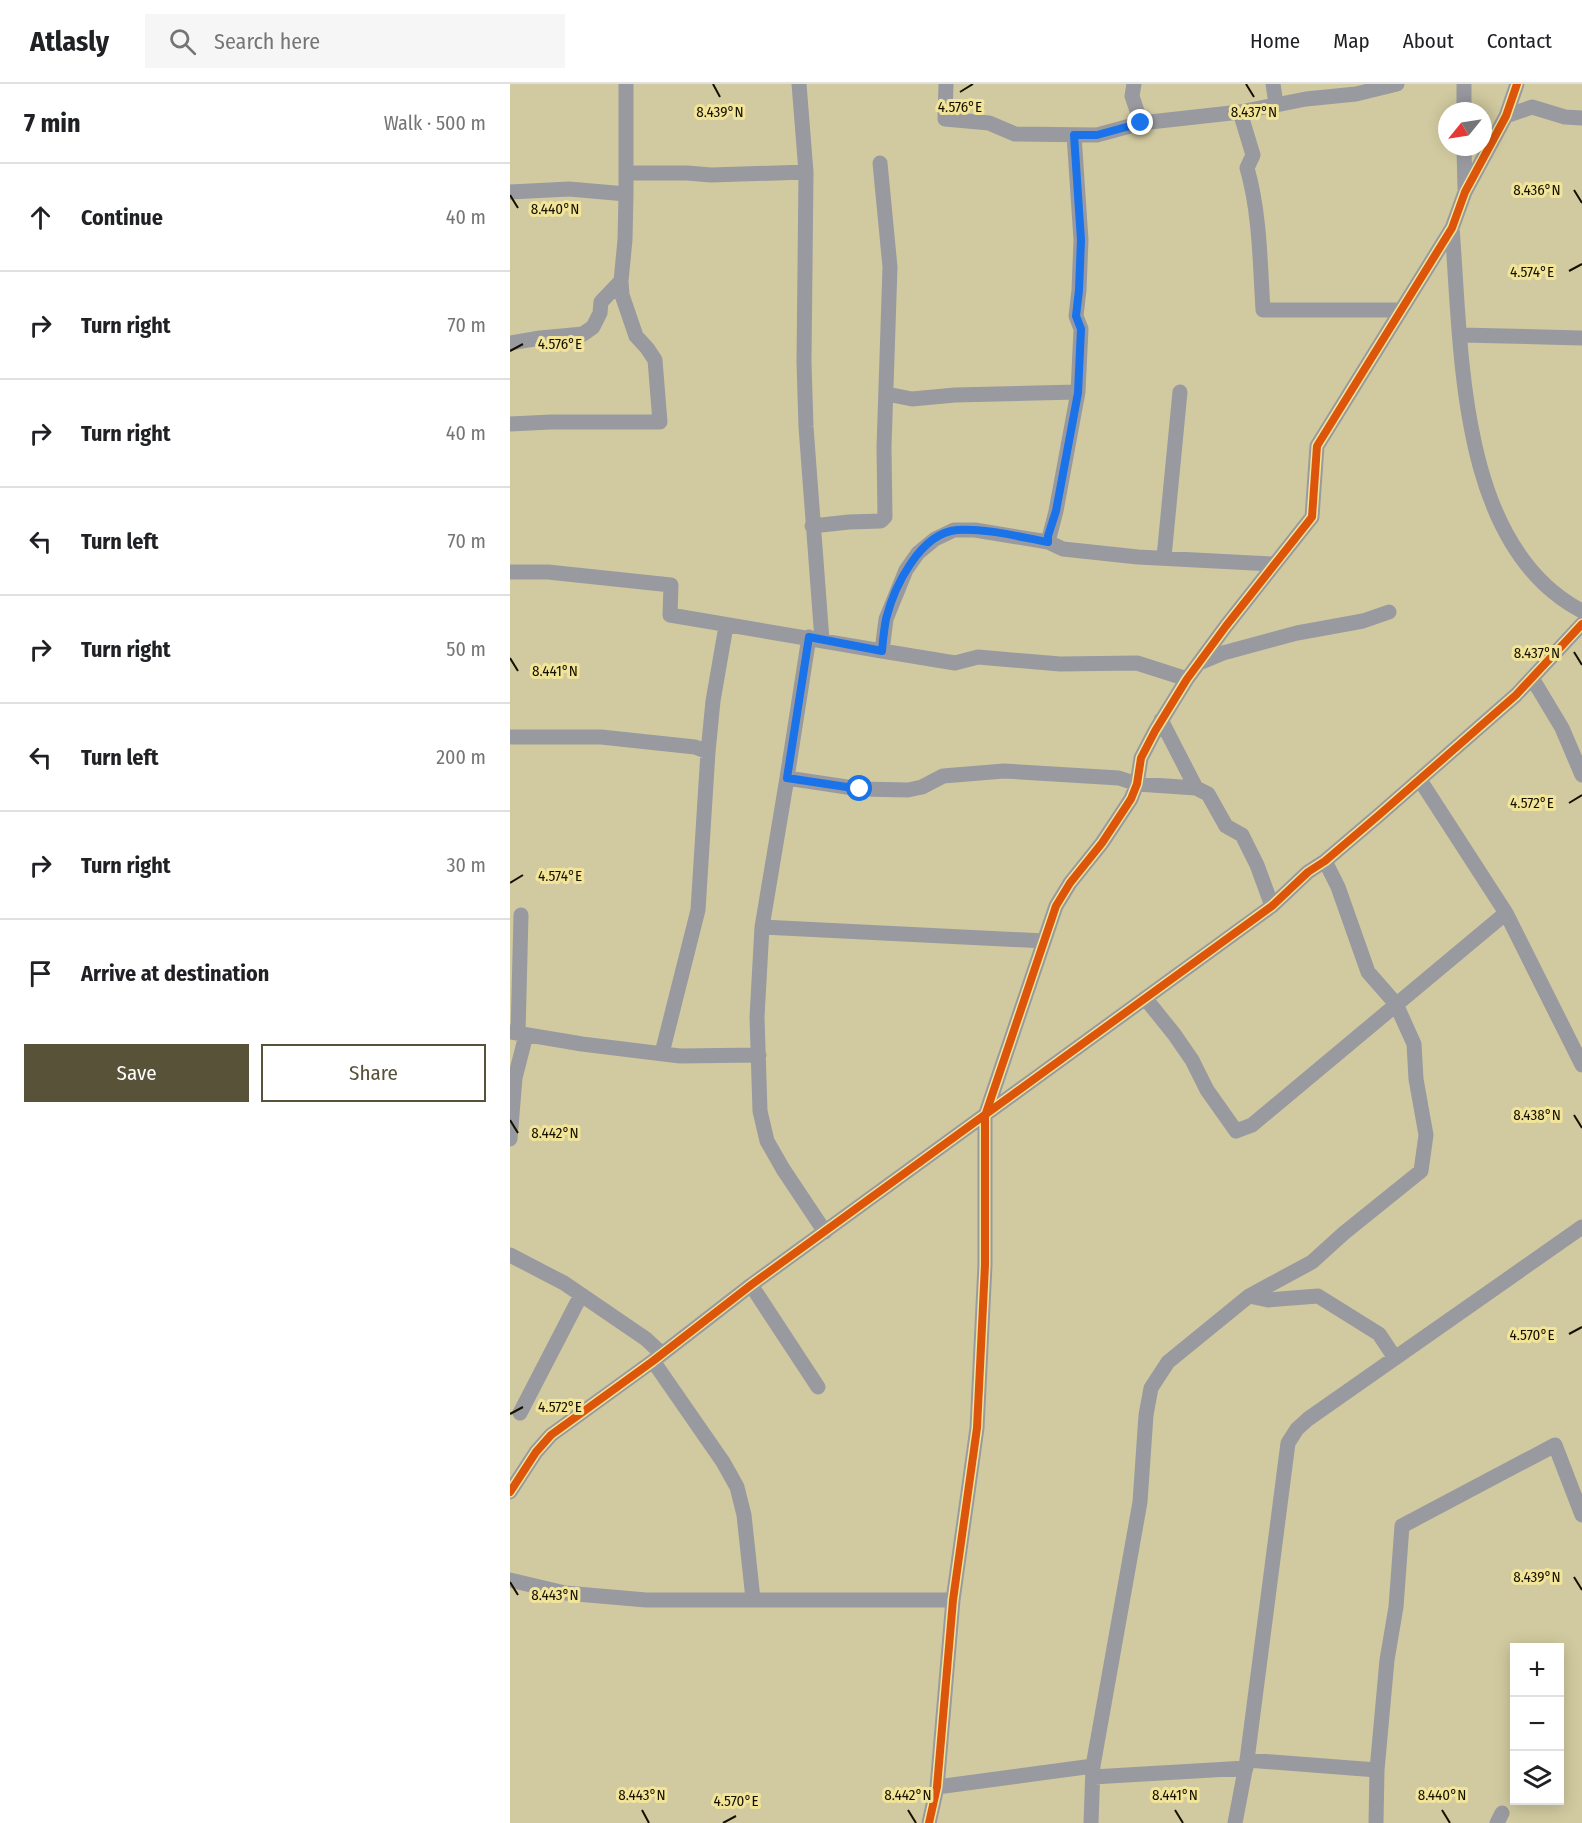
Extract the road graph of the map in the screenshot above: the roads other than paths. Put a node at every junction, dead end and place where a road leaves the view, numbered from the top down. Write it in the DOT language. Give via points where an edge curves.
graph roads {
  1 [pos="627,84"];
  2 [pos="799,84"];
  3 [pos="946,84"];
  4 [pos="1134,84"];
  5 [pos="1273,84"];
  6 [pos="1397,84"];
  7 [pos="1464,84"];
  8 [pos="1516,84"];
  9 [pos="1464,102"];
  10 [pos="1276,104"];
  11 [pos="1240,112"];
  12 [pos="1506,116"];
  13 [pos="1582,118"];
  14 [pos="1141,123"];
  15 [pos="1074,135"];
  16 [pos="1464,156"];
  17 [pos="880,163"];
  18 [pos="806,172"];
  19 [pos="627,173"];
  20 [pos="510,192"];
  21 [pos="1465,192"];
  22 [pos="626,194"];
  23 [pos="1452,228"];
  24 [pos="621,281"];
  25 [pos="1401,310"];
  26 [pos="1461,335"];
  27 [pos="1582,339"];
  28 [pos="510,343"];
  29 [pos="1180,392"];
  30 [pos="1078,393"];
  31 [pos="887,394"];
  32 [pos="510,424"];
  33 [pos="812,526"];
  34 [pos="1048,542"];
  35 [pos="1164,557"];
  36 [pos="1274,564"];
  37 [pos="510,572"];
  38 [pos="1582,611"];
  39 [pos="1389,612"];
  40 [pos="1582,624"];
  41 [pos="726,626"];
  42 [pos="816,638"];
  43 [pos="882,651"];
  44 [pos="1199,663"];
  45 [pos="1532,678"];
  46 [pos="1187,679"];
  47 [pos="1161,720"];
  48 [pos="510,737"];
  49 [pos="708,752"];
  50 [pos="1582,775"];
  51 [pos="787,778"];
  52 [pos="1420,780"];
  53 [pos="1137,784"];
  54 [pos="1196,788"];
  55 [pos="1325,861"];
  56 [pos="1272,906"];
  57 [pos="1506,913"];
  58 [pos="521,915"];
  59 [pos="762,927"];
  60 [pos="1044,941"];
  61 [pos="1145,998"];
  62 [pos="1396,1004"];
  63 [pos="518,1034"];
  64 [pos="662,1053"];
  65 [pos="759,1055"];
  66 [pos="1582,1065"];
  67 [pos="985,1116"];
  68 [pos="510,1139"];
  69 [pos="1582,1227"];
  70 [pos="825,1232"];
  71 [pos="510,1255"];
  72 [pos="751,1285"];
  73 [pos="581,1295"];
  74 [pos="1250,1296"];
  75 [pos="658,1357"];
  76 [pos="1395,1358"];
  77 [pos="818,1388"];
  78 [pos="520,1413"];
  79 [pos="510,1492"];
  80 [pos="1582,1515"];
  81 [pos="510,1580"];
  82 [pos="753,1599"];
  83 [pos="953,1600"];
  84 [pos="1246,1764"];
  85 [pos="1377,1770"];
  86 [pos="1093,1771"];
  87 [pos="937,1787"];
  88 [pos="929,1823"];
  89 [pos="1091,1823"];
  90 [pos="1235,1823"];
  91 [pos="1376,1823"];
  1 -- 19 [label="street"];
  2 -- 18 [label="street"];
  3 -- 15 [label="street" via="945,118 989,123 1015,134"];
  4 -- 14 [label="street" via="1132,96"];
  5 -- 10 [label="street"];
  6 -- 10 [label="street" via="1356,94"];
  7 -- 9 [label="street"];
  8 -- 12 [label="street"];
  10 -- 11 [label="street"];
  11 -- 14 [label="street"];
  11 -- 25 [label="street" via="1253,155 1247,168 1258,238 1263,310"];
  12 -- 13 [label="street" via="1532,107"];
  12 -- 21 [label="street"];
  14 -- 15 [label="street" via="1097,135"];
  15 -- 30 [label="street" via="1081,240 1076,316 1081,329"];
  16 -- 21 [label="street"];
  17 -- 31 [label="street" via="890,267"];
  18 -- 19 [label="street" via="711,176"];
  18 -- 33 [label="street" via="804,362"];
  19 -- 22 [label="street"];
  20 -- 22 [label="street" via="569,189"];
  21 -- 23 [label="street"];
  22 -- 24 [label="street"];
  23 -- 25 [label="street"];
  23 -- 26 [label="street"];
  24 -- 28 [label="street" via="601,302 593,327 583,334"];
  24 -- 32 [label="street" via="636,336 655,360 660,422"];
  25 -- 36 [label="street" via="1317,446 1312,517"];
  26 -- 27 [label="street"];
  26 -- 38 [label="street" via="1477,461 1500,521 1525,563 1545,586"];
  29 -- 35 [label="street"];
  30 -- 31 [label="street" via="912,399"];
  30 -- 34 [label="street"];
  31 -- 33 [label="street" via="885,517 881,521"];
  33 -- 42 [label="street"];
  34 -- 35 [label="street" via="1063,549"];
  34 -- 43 [label="street" via="975,530 954,530 935,539 906,570 886,619"];
  35 -- 36 [label="street"];
  36 -- 44 [label="street"];
  37 -- 41 [label="street" via="548,572 671,585 670,615"];
  39 -- 44 [label="street" via="1297,633"];
  40 -- 45 [label="street"];
  41 -- 42 [label="street"];
  41 -- 49 [label="street"];
  42 -- 43 [label="street"];
  42 -- 51 [label="street"];
  43 -- 46 [label="street" via="956,663 978,657 1060,664 1137,663"];
  44 -- 46 [label="street"];
  45 -- 50 [label="street" via="1562,728"];
  45 -- 52 [label="street"];
  46 -- 47 [label="street"];
  47 -- 53 [label="street" via="1141,758"];
  47 -- 54 [label="street"];
  48 -- 49 [label="street" via="601,737"];
  49 -- 64 [label="street" via="698,910"];
  51 -- 53 [label="street" via="860,789 908,790 942,776 1004,771 1119,778"];
  51 -- 59 [label="street"];
  52 -- 55 [label="street"];
  52 -- 57 [label="street"];
  53 -- 54 [label="street"];
  53 -- 60 [label="street" via="1102,843 1056,906"];
  54 -- 56 [label="street" via="1208,794 1226,826 1242,835"];
  55 -- 56 [label="street"];
  55 -- 62 [label="street" via="1368,972"];
  56 -- 61 [label="street"];
  57 -- 62 [label="street"];
  57 -- 66 [label="street"];
  58 -- 63 [label="street"];
  59 -- 60 [label="street"];
  59 -- 65 [label="street"];
  60 -- 67 [label="street"];
  61 -- 62 [label="street" via="1192,1060 1207,1090 1236,1131 1252,1125"];
  61 -- 67 [label="street"];
  62 -- 74 [label="street" via="1414,1044 1426,1135 1421,1171 1312,1262"];
  63 -- 64 [label="street"];
  63 -- 68 [label="street"];
  64 -- 65 [label="street"];
  65 -- 70 [label="street" via="760,1111 767,1141"];
  67 -- 70 [label="street"];
  67 -- 83 [label="street" via="985,1265 977,1428"];
  69 -- 76 [label="street"];
  70 -- 72 [label="street"];
  71 -- 73 [label="street"];
  72 -- 75 [label="street"];
  72 -- 77 [label="street"];
  73 -- 75 [label="street" via="646,1339"];
  73 -- 78 [label="street"];
  74 -- 76 [label="street" via="1268,1300 1318,1296 1379,1334"];
  74 -- 86 [label="street" via="1168,1362 1151,1388 1140,1503"];
  75 -- 79 [label="street" via="551,1434"];
  75 -- 82 [label="street" via="737,1487"];
  76 -- 84 [label="street" via="1308,1419 1287,1443"];
  80 -- 85 [label="street" via="1555,1445 1402,1526"];
  81 -- 82 [label="street" via="565,1593 646,1600"];
  82 -- 83 [label="street"];
  83 -- 87 [label="street"];
  84 -- 85 [label="street"];
  84 -- 86 [label="street"];
  84 -- 90 [label="street"];
  85 -- 91 [label="street"];
  86 -- 87 [label="street"];
  86 -- 89 [label="street"];
  87 -- 88 [label="street"];
}
